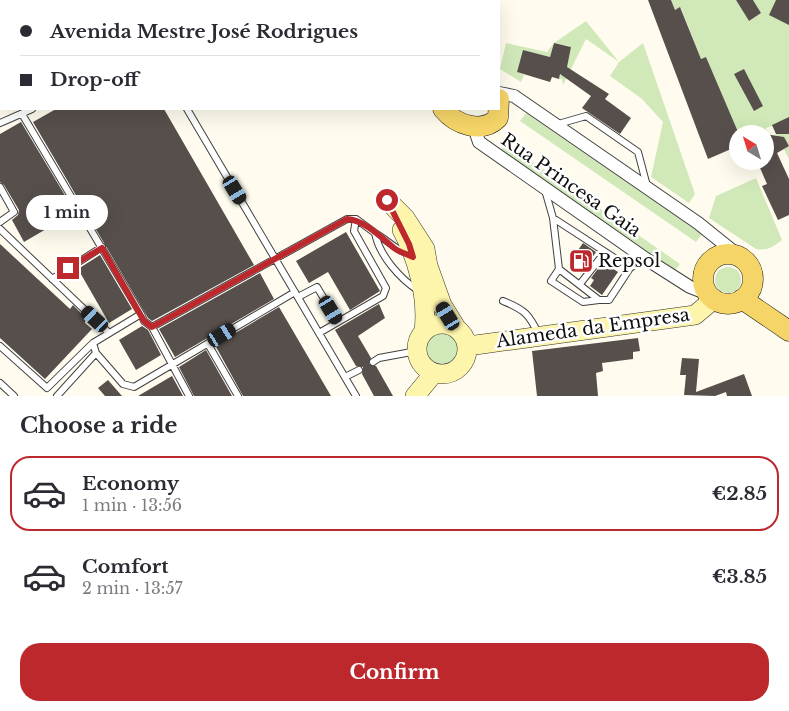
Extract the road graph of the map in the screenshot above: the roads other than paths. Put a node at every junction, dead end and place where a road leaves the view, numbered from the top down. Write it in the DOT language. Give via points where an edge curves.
graph roads {
  1 [pos="500,93"];
  2 [pos="30,110"];
  3 [pos="188,110"];
  4 [pos="444,110"];
  5 [pos="498,110"];
  6 [pos="22,114"];
  7 [pos="0,123"];
  8 [pos="554,125"];
  9 [pos="474,127"];
  10 [pos="544,186"];
  11 [pos="0,187"];
  12 [pos="648,190"];
  13 [pos="553,218"];
  14 [pos="356,219"];
  15 [pos="0,222"];
  16 [pos="0,229"];
  17 [pos="374,233"];
  18 [pos="102,248"];
  19 [pos="605,252"];
  20 [pos="739,256"];
  21 [pos="275,257"];
  22 [pos="646,259"];
  23 [pos="421,261"];
  24 [pos="630,268"];
  25 [pos="559,269"];
  26 [pos="52,278"];
  27 [pos="580,284"];
  28 [pos="422,293"];
  29 [pos="297,294"];
  30 [pos="711,297"];
  31 [pos="599,300"];
  32 [pos="742,300"];
  33 [pos="503,301"];
  34 [pos="141,314"];
  35 [pos="338,322"];
  36 [pos="455,326"];
  37 [pos="152,327"];
  38 [pos="424,331"];
  39 [pos="789,331"];
  40 [pos="109,333"];
  41 [pos="319,333"];
  42 [pos="540,336"];
  43 [pos="93,343"];
  44 [pos="208,344"];
  45 [pos="0,346"];
  46 [pos="468,346"];
  47 [pos="417,350"];
  48 [pos="96,353"];
  49 [pos="373,362"];
  50 [pos="172,366"];
  51 [pos="359,370"];
  52 [pos="434,373"];
  53 [pos="345,378"];
  54 [pos="0,383"];
  55 [pos="14,396"];
  56 [pos="57,396"];
  57 [pos="189,396"];
  58 [pos="238,396"];
  59 [pos="356,396"];
  60 [pos="415,396"];
  1 -- 8 [label="street" via="514,96"];
  2 -- 6 [label="lane"];
  3 -- 21 [label="lane"];
  4 -- 9 [label="main road" via="456,120"];
  5 -- 9 [label="main road" via="498,118 493,123"];
  6 -- 7 [label="lane"];
  6 -- 18 [label="lane"];
  8 -- 12 [label="street"];
  8 -- 12 [label="lane" via="586,116 638,152"];
  9 -- 10 [label="street, Rua Princesa Gaia" via="479,142"];
  10 -- 13 [label="lane"];
  10 -- 22 [label="street, Rua Princesa Gaia"];
  11 -- 15 [label="lane" via="14,212"];
  12 -- 20 [label="street" via="704,227"];
  13 -- 19 [label="lane"];
  13 -- 25 [label="lane"];
  14 -- 17 [label="lane"];
  14 -- 21 [label="lane" via="347,219"];
  14 -- 35 [label="lane" via="354,232 386,288 383,296"];
  16 -- 26 [label="lane"];
  17 -- 23 [label="lane"];
  17 -- 28 [label="lane" via="377,245 407,283"];
  18 -- 26 [label="lane"];
  18 -- 34 [label="lane"];
  19 -- 24 [label="lane"];
  19 -- 27 [label="lane"];
  20 -- 30 [label="main road" via="724,254 710,261 703,280"];
  20 -- 32 [label="main road" via="750,267 754,281"];
  21 -- 29 [label="lane"];
  21 -- 37 [label="lane"];
  22 -- 24 [label="lane"];
  22 -- 30 [label="street, Rua Princesa Gaia" via="690,288"];
  23 -- 28 [label="street"];
  23 -- 36 [label="street"];
  24 -- 31 [label="lane" via="609,300"];
  25 -- 27 [label="lane"];
  25 -- 31 [label="lane" via="551,281 583,302"];
  26 -- 40 [label="lane"];
  27 -- 31 [label="lane"];
  28 -- 38 [label="street" via="426,308"];
  29 -- 35 [label="lane" via="317,287"];
  29 -- 41 [label="lane"];
  29 -- 44 [label="lane"];
  30 -- 32 [label="main road" via="728,304"];
  30 -- 42 [label="street, Alameda da Empresa" via="695,315"];
  32 -- 39 [label="main road"];
  33 -- 42 [label="lane" via="530,316"];
  34 -- 37 [label="lane"];
  34 -- 40 [label="lane"];
  35 -- 41 [label="lane"];
  36 -- 38 [label="street" via="439,323"];
  36 -- 46 [label="street"];
  37 -- 50 [label="lane"];
  38 -- 47 [label="street"];
  40 -- 43 [label="lane"];
  41 -- 53 [label="lane"];
  42 -- 46 [label="street, Alameda da Empresa"];
  43 -- 45 [label="lane" via="46,388"];
  43 -- 48 [label="lane"];
  44 -- 50 [label="lane"];
  44 -- 58 [label="lane"];
  46 -- 52 [label="street" via="459,368 451,373"];
  47 -- 49 [label="lane"];
  47 -- 52 [label="street" via="421,363"];
  48 -- 50 [label="lane" via="123,384 134,387"];
  48 -- 56 [label="lane"];
  50 -- 57 [label="lane"];
  51 -- 53 [label="lane"];
  52 -- 60 [label="street"];
  53 -- 59 [label="lane"];
  54 -- 55 [label="lane"];
}
